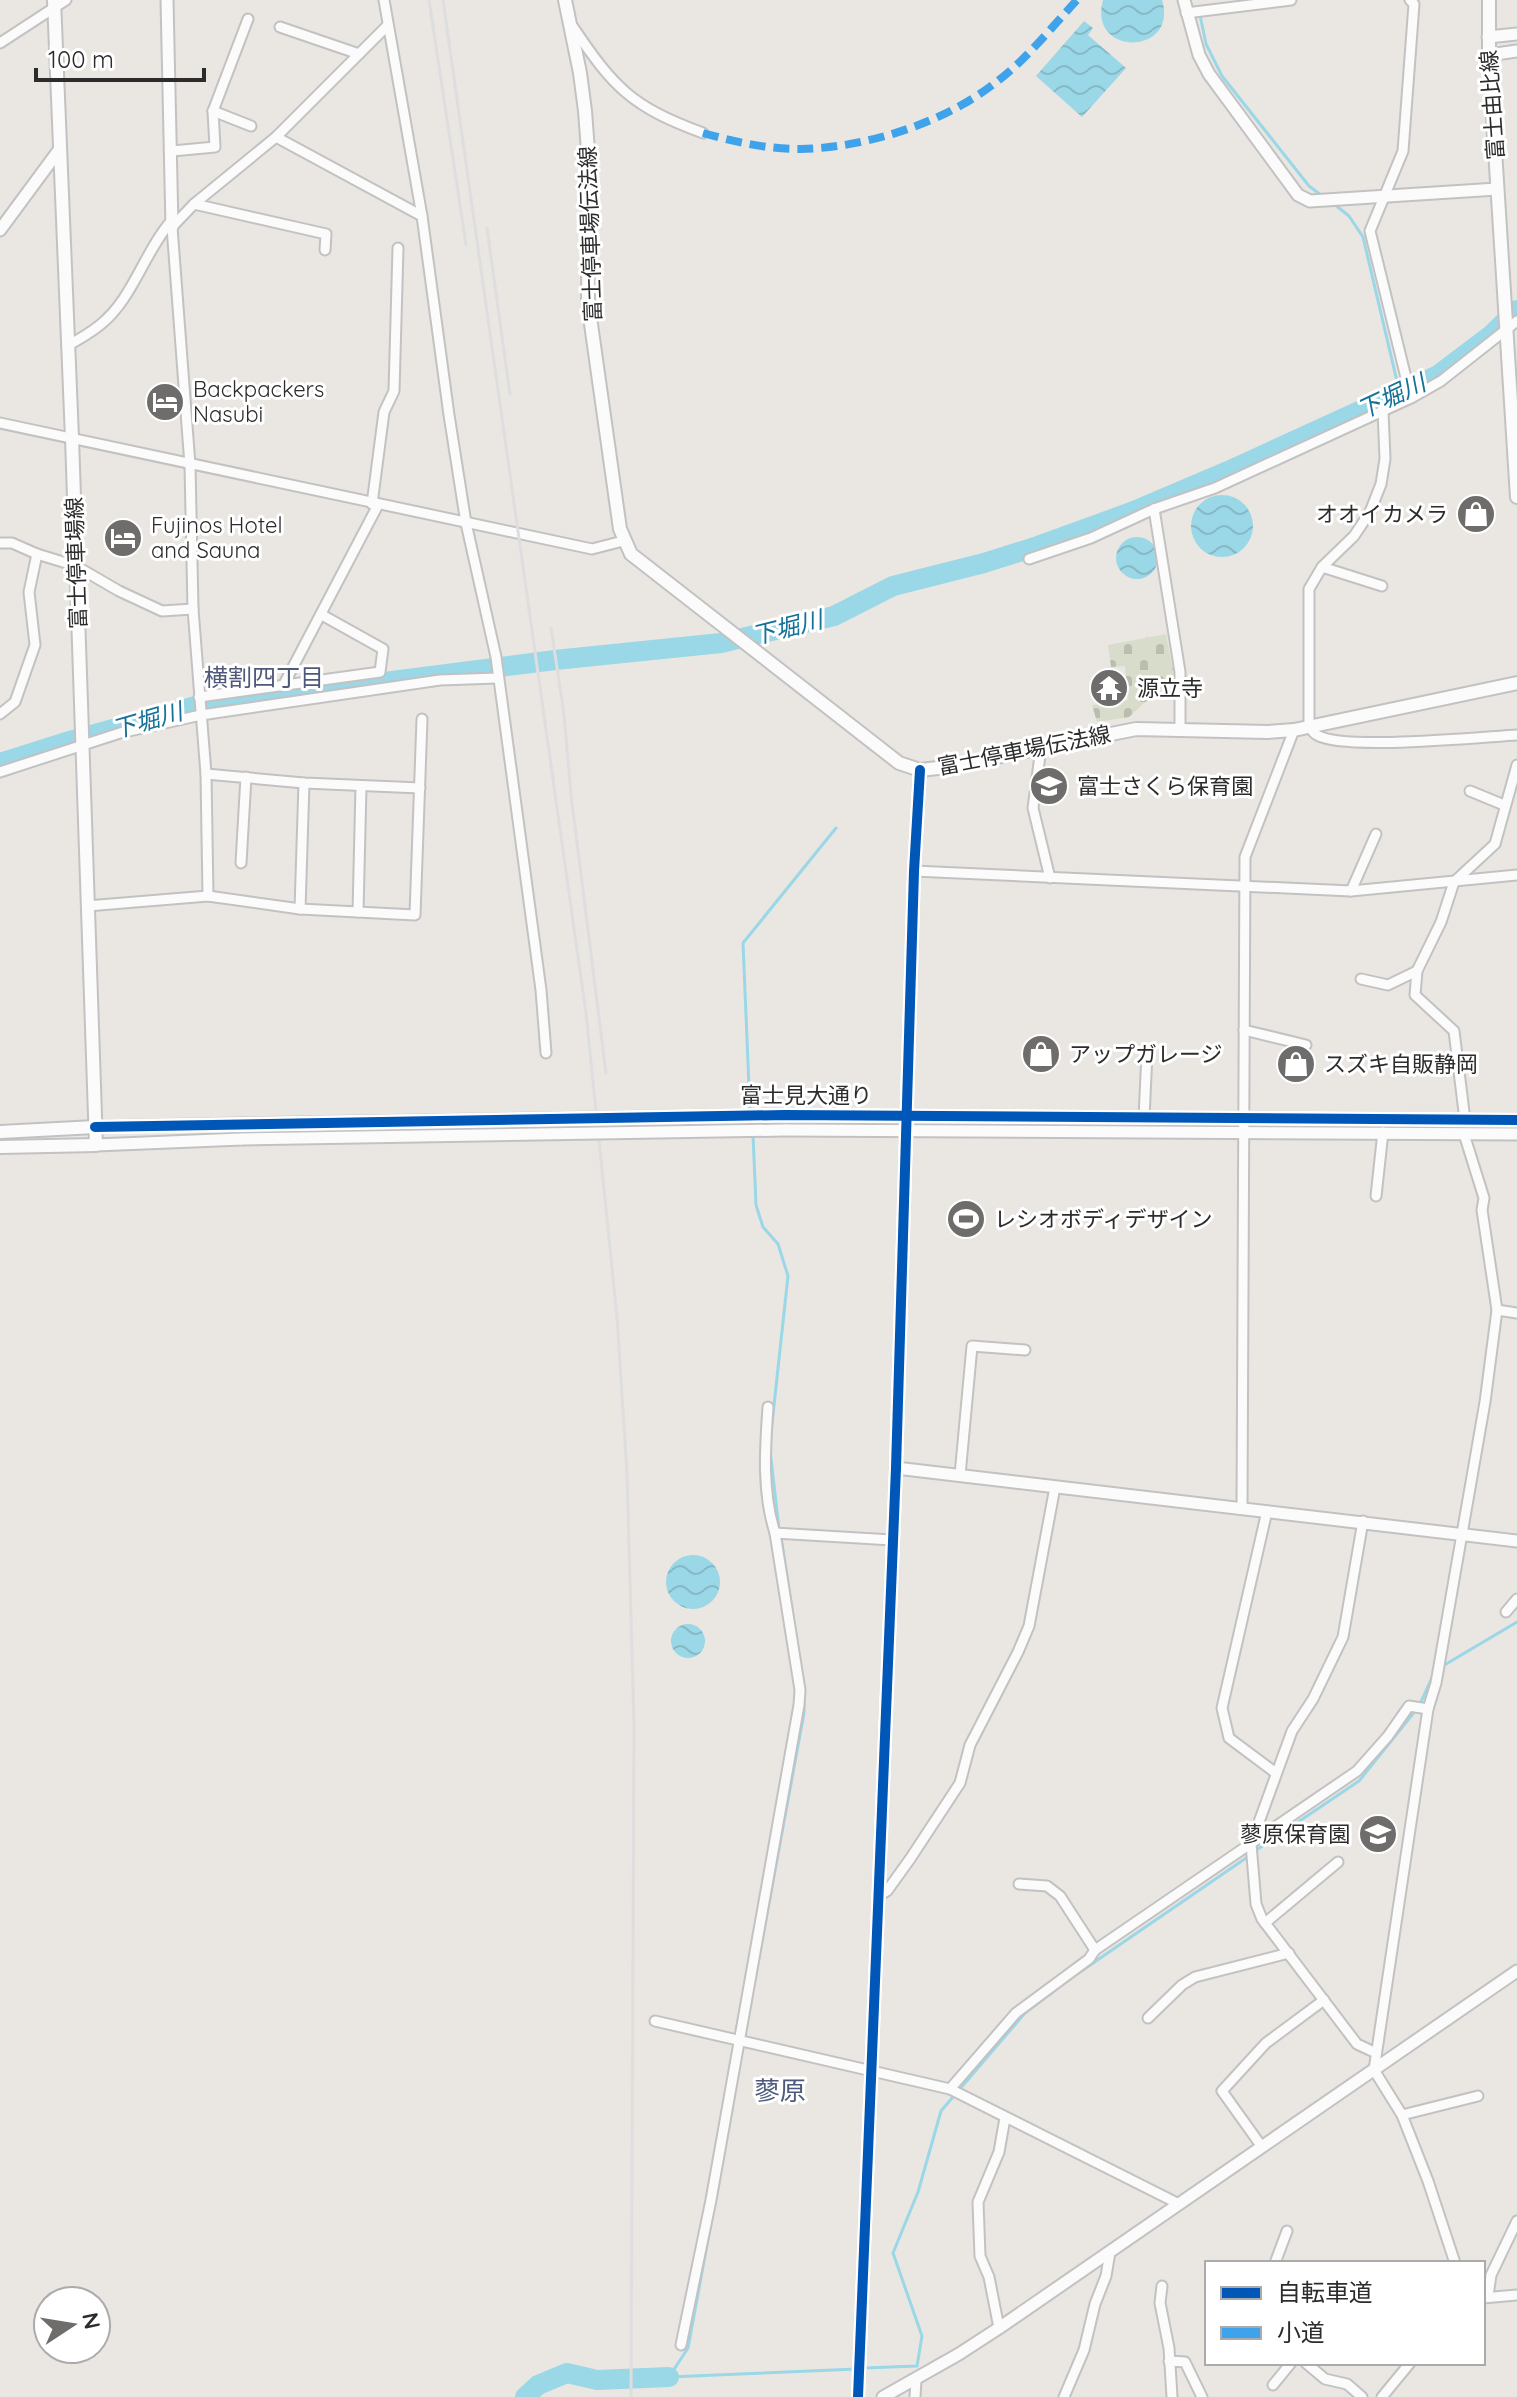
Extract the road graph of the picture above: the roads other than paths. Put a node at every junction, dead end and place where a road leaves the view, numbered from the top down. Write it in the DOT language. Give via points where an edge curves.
graph roads {
  1 [pos="66,0"];
  2 [pos="167,0"];
  3 [pos="384,0"];
  4 [pos="565,0"];
  5 [pos="1291,0"];
  6 [pos="1410,0"];
  7 [pos="1489,0"];
  8 [pos="54,4"];
  9 [pos="1187,8"];
  10 [pos="248,19"];
  11 [pos="571,24"];
  12 [pos="387,26"];
  13 [pos="280,27"];
  14 [pos="1517,34"];
  15 [pos="1488,37"];
  16 [pos="0,43"];
  17 [pos="1517,51"];
  18 [pos="359,54"];
  19 [pos="1489,55"];
  20 [pos="213,111"];
  21 [pos="251,126"];
  22 [pos="703,133"];
  23 [pos="276,137"];
  24 [pos="59,150"];
  25 [pos="172,151"];
  26 [pos="1497,189"];
  27 [pos="1387,196"];
  28 [pos="194,204"];
  29 [pos="422,216"];
  30 [pos="172,224"];
  31 [pos="0,230"];
  32 [pos="398,248"];
  33 [pos="325,250"];
  34 [pos="1517,321"];
  35 [pos="1506,332"];
  36 [pos="67,346"];
  37 [pos="1411,398"];
  38 [pos="1383,411"];
  39 [pos="0,423"];
  40 [pos="72,438"];
  41 [pos="190,465"];
  42 [pos="1517,497"];
  43 [pos="375,505"];
  44 [pos="1154,509"];
  45 [pos="466,523"];
  46 [pos="623,541"];
  47 [pos="0,543"];
  48 [pos="37,554"];
  49 [pos="1029,559"];
  50 [pos="76,566"];
  51 [pos="1322,567"];
  52 [pos="1382,586"];
  53 [pos="193,609"];
  54 [pos="322,615"];
  55 [pos="497,677"];
  56 [pos="1517,683"];
  57 [pos="284,684"];
  58 [pos="199,697"];
  59 [pos="0,714"];
  60 [pos="201,715"];
  61 [pos="422,719"];
  62 [pos="1309,726"];
  63 [pos="1180,730"];
  64 [pos="1294,730"];
  65 [pos="1517,735"];
  66 [pos="82,745"];
  67 [pos="1041,748"];
  68 [pos="1517,765"];
  69 [pos="920,770"];
  70 [pos="0,772"];
  71 [pos="206,774"];
  72 [pos="246,777"];
  73 [pos="304,783"];
  74 [pos="361,786"];
  75 [pos="420,788"];
  76 [pos="1470,791"];
  77 [pos="1504,805"];
  78 [pos="1376,834"];
  79 [pos="241,863"];
  80 [pos="914,871"];
  81 [pos="1517,875"];
  82 [pos="1050,878"];
  83 [pos="1454,882"];
  84 [pos="1246,886"];
  85 [pos="1351,891"];
  86 [pos="208,896"];
  87 [pos="87,906"];
  88 [pos="300,909"];
  89 [pos="358,912"];
  90 [pos="1417,971"];
  91 [pos="1361,979"];
  92 [pos="1244,1030"];
  93 [pos="1306,1045"];
  94 [pos="546,1053"];
  95 [pos="1147,1053"];
  96 [pos="906,1115"];
  97 [pos="1144,1118"];
  98 [pos="1244,1118"];
  99 [pos="1465,1120"];
  100 [pos="1517,1120"];
  101 [pos="95,1127"];
  102 [pos="905,1131"];
  103 [pos="0,1132"];
  104 [pos="1383,1132"];
  105 [pos="1244,1133"];
  106 [pos="1464,1134"];
  107 [pos="1517,1134"];
  108 [pos="96,1145"];
  109 [pos="0,1147"];
  110 [pos="1376,1196"];
  111 [pos="1497,1310"];
  112 [pos="1517,1313"];
  113 [pos="1025,1350"];
  114 [pos="768,1407"];
  115 [pos="896,1468"];
  116 [pos="960,1475"];
  117 [pos="1055,1487"];
  118 [pos="1242,1508"];
  119 [pos="1267,1511"];
  120 [pos="1363,1521"];
  121 [pos="775,1533"];
  122 [pos="1461,1533"];
  123 [pos="892,1540"];
  124 [pos="1517,1541"];
  125 [pos="1517,1599"];
  126 [pos="1506,1612"];
  127 [pos="1428,1709"];
  128 [pos="1276,1773"];
  129 [pos="1251,1844"];
  130 [pos="1338,1862"];
  131 [pos="1019,1884"];
  132 [pos="879,1896"];
  133 [pos="1265,1923"];
  134 [pos="1095,1950"];
  135 [pos="1289,1953"];
  136 [pos="1517,1971"];
  137 [pos="1324,2000"];
  138 [pos="1148,2018"];
  139 [pos="655,2021"];
  140 [pos="738,2041"];
  141 [pos="1374,2052"];
  142 [pos="1374,2070"];
  143 [pos="872,2072"];
  144 [pos="954,2091"];
  145 [pos="1478,2096"];
  146 [pos="1402,2115"];
  147 [pos="1005,2118"];
  148 [pos="1262,2147"];
  149 [pos="1179,2204"];
  150 [pos="1517,2221"];
  151 [pos="1287,2231"];
  152 [pos="1110,2252"];
  153 [pos="1276,2261"];
  154 [pos="1454,2261"];
  155 [pos="1162,2286"];
  156 [pos="1517,2295"];
  157 [pos="1486,2297"];
  158 [pos="999,2328"];
  159 [pos="681,2345"];
  160 [pos="1169,2361"];
  161 [pos="1289,2365"];
  162 [pos="1308,2365"];
  163 [pos="1408,2365"];
  164 [pos="916,2380"];
  165 [pos="1273,2385"];
  166 [pos="858,2397"];
  167 [pos="883,2397"];
  168 [pos="915,2397"];
  169 [pos="1064,2397"];
  170 [pos="1172,2397"];
  171 [pos="1202,2397"];
  172 [pos="1362,2397"];
  173 [pos="1382,2397"];
  1 -- 8 [label="street"];
  2 -- 25 [label="street"];
  3 -- 12 [label="street"];
  4 -- 11 [label="main road, 富士停車場伝法線"];
  5 -- 9 [label="street"];
  6 -- 27 [label="street" via="1414,4 1406,131"];
  7 -- 15 [label="main road, 富士由比線"];
  8 -- 16 [label="street"];
  8 -- 24 [label="main road, 富士停車場線"];
  9 -- 27 [label="street" via="1209,74 1298,195 1310,201"];
  10 -- 20 [label="street"];
  11 -- 22 [label="street" via="619,89 648,110"];
  11 -- 46 [label="main road, 富士停車場伝法線" via="589,164 588,303"];
  12 -- 18 [label="street"];
  12 -- 29 [label="street"];
  13 -- 18 [label="street"];
  14 -- 15 [label="street"];
  15 -- 19 [label="main road, 富士由比線"];
  17 -- 19 [label="street"];
  18 -- 23 [label="street"];
  19 -- 26 [label="main road, 富士由比線"];
  20 -- 21 [label="street"];
  20 -- 25 [label="street" via="215,147"];
  23 -- 28 [label="street"];
  23 -- 29 [label="street"];
  24 -- 31 [label="street"];
  24 -- 36 [label="main road, 富士停車場線"];
  25 -- 30 [label="street"];
  26 -- 27 [label="street"];
  26 -- 35 [label="main road, 富士由比線"];
  27 -- 37 [label="street" via="1370,231"];
  28 -- 30 [label="street"];
  28 -- 33 [label="street" via="326,234"];
  29 -- 45 [label="street"];
  30 -- 36 [label="street" via="158,235 116,308"];
  30 -- 41 [label="street"];
  32 -- 43 [label="street" via="394,391 384,412"];
  34 -- 35 [label="street"];
  35 -- 37 [label="street"];
  35 -- 42 [label="main road, 富士由比線"];
  36 -- 40 [label="main road, 富士停車場線"];
  37 -- 38 [label="street"];
  38 -- 44 [label="street" via="1215,488"];
  38 -- 51 [label="street" via="1381,484 1362,524"];
  39 -- 40 [label="street"];
  40 -- 41 [label="street"];
  40 -- 50 [label="main road, 富士停車場線"];
  41 -- 43 [label="street"];
  41 -- 53 [label="street"];
  43 -- 45 [label="street"];
  43 -- 54 [label="street"];
  44 -- 49 [label="street"];
  44 -- 63 [label="street" via="1180,672"];
  45 -- 46 [label="street" via="592,549"];
  45 -- 55 [label="street"];
  46 -- 69 [label="main road, 富士停車場伝法線" via="631,554 899,763"];
  47 -- 48 [label="street"];
  48 -- 50 [label="street"];
  48 -- 59 [label="street" via="29,592 35,645 15,702"];
  50 -- 53 [label="street" via="162,611"];
  50 -- 66 [label="main road, 富士停車場線"];
  51 -- 52 [label="street"];
  51 -- 62 [label="street" via="1309,589"];
  53 -- 58 [label="street"];
  54 -- 57 [label="street"];
  54 -- 57 [label="street" via="383,649 380,672"];
  55 -- 60 [label="street" via="440,680"];
  55 -- 94 [label="street"];
  56 -- 62 [label="main road, 富士停車場伝法線"];
  57 -- 58 [label="street"];
  58 -- 60 [label="street"];
  60 -- 66 [label="street"];
  60 -- 71 [label="street"];
  61 -- 75 [label="street"];
  62 -- 64 [label="main road, 富士停車場伝法線"];
  62 -- 65 [label="street" via="1317,735 1337,740 1376,742"];
  63 -- 64 [label="main road, 富士停車場伝法線"];
  63 -- 67 [label="main road, 富士停車場伝法線" via="1136,729"];
  64 -- 84 [label="street" via="1245,857"];
  66 -- 70 [label="street"];
  66 -- 87 [label="main road, 富士停車場線"];
  67 -- 69 [label="main road, 富士停車場伝法線"];
  67 -- 82 [label="street" via="1033,808"];
  68 -- 77 [label="street"];
  69 -- 80 [label="street"];
  71 -- 72 [label="street"];
  71 -- 86 [label="street"];
  72 -- 73 [label="street"];
  72 -- 79 [label="street"];
  73 -- 74 [label="street"];
  73 -- 88 [label="street"];
  74 -- 75 [label="street"];
  74 -- 89 [label="street"];
  75 -- 89 [label="street" via="415,915"];
  76 -- 77 [label="street"];
  77 -- 83 [label="street" via="1495,844"];
  78 -- 85 [label="street"];
  80 -- 82 [label="street"];
  80 -- 96 [label="street"];
  81 -- 83 [label="street"];
  82 -- 84 [label="street"];
  83 -- 85 [label="street"];
  83 -- 90 [label="street"];
  84 -- 85 [label="street"];
  84 -- 92 [label="street"];
  86 -- 87 [label="street"];
  86 -- 88 [label="street"];
  87 -- 101 [label="main road, 富士停車場線"];
  88 -- 89 [label="street"];
  90 -- 91 [label="street" via="1388,985"];
  90 -- 99 [label="street" via="1415,995 1454,1031"];
  92 -- 93 [label="street"];
  92 -- 98 [label="street"];
  95 -- 97 [label="street"];
  96 -- 97 [label="street, 富士見大通り"];
  96 -- 101 [label="street, 富士見大通り, bridge"];
  96 -- 102 [label="street"];
  97 -- 98 [label="street, 富士見大通り"];
  98 -- 99 [label="street, 富士見大通り"];
  98 -- 105 [label="street"];
  99 -- 100 [label="street, 富士見大通り"];
  101 -- 103 [label="main road"];
  101 -- 108 [label="main road, 富士停車場線"];
  102 -- 105 [label="street, 富士見大通り"];
  102 -- 108 [label="street, 富士見大通り, bridge"];
  102 -- 115 [label="street"];
  104 -- 105 [label="street, 富士見大通り"];
  104 -- 106 [label="street, 富士見大通り"];
  104 -- 110 [label="street"];
  105 -- 118 [label="street"];
  106 -- 107 [label="street, 富士見大通り"];
  106 -- 111 [label="street" via="1484,1198"];
  108 -- 109 [label="main road"];
  111 -- 112 [label="street"];
  111 -- 122 [label="street"];
  113 -- 116 [label="street" via="972,1346"];
  114 -- 121 [label="street" via="765,1461"];
  115 -- 116 [label="street"];
  115 -- 123 [label="street"];
  116 -- 117 [label="street"];
  117 -- 118 [label="street"];
  117 -- 132 [label="street" via="1024,1639 970,1745 960,1783"];
  118 -- 119 [label="street"];
  119 -- 120 [label="street"];
  119 -- 128 [label="street" via="1222,1708 1229,1738"];
  120 -- 122 [label="street"];
  120 -- 128 [label="street" via="1343,1637 1292,1731"];
  121 -- 123 [label="street"];
  121 -- 140 [label="street" via="799,1705"];
  122 -- 124 [label="street"];
  122 -- 127 [label="street"];
  123 -- 132 [label="street"];
  125 -- 126 [label="street"];
  127 -- 129 [label="street" via="1409,1706 1357,1771"];
  127 -- 141 [label="street"];
  128 -- 129 [label="street"];
  129 -- 133 [label="street" via="1256,1904"];
  129 -- 134 [label="street"];
  130 -- 133 [label="street"];
  131 -- 134 [label="street" via="1047,1886 1060,1896"];
  132 -- 143 [label="street"];
  133 -- 135 [label="street"];
  134 -- 144 [label="street" via="1016,2013"];
  135 -- 137 [label="street"];
  135 -- 138 [label="street" via="1195,1977"];
  136 -- 142 [label="street"];
  137 -- 141 [label="street" via="1357,2044"];
  137 -- 148 [label="street" via="1266,2043 1222,2091"];
  139 -- 140 [label="street"];
  140 -- 143 [label="street"];
  140 -- 159 [label="street"];
  141 -- 142 [label="street"];
  142 -- 146 [label="street"];
  142 -- 148 [label="street"];
  143 -- 144 [label="street"];
  143 -- 166 [label="street"];
  144 -- 147 [label="street"];
  145 -- 146 [label="street"];
  146 -- 154 [label="street"];
  147 -- 149 [label="street"];
  147 -- 158 [label="street" via="999,2152 978,2202 980,2256"];
  148 -- 149 [label="street"];
  149 -- 152 [label="street"];
  150 -- 157 [label="street"];
  151 -- 153 [label="street"];
  152 -- 158 [label="street"];
  152 -- 169 [label="street" via="1084,2350"];
  155 -- 160 [label="street"];
  156 -- 157 [label="street"];
  158 -- 164 [label="street"];
  160 -- 170 [label="street"];
  160 -- 171 [label="street" via="1185,2362"];
  161 -- 165 [label="street"];
  162 -- 172 [label="street"];
  163 -- 173 [label="street"];
  164 -- 167 [label="street"];
  164 -- 168 [label="street"];
}
